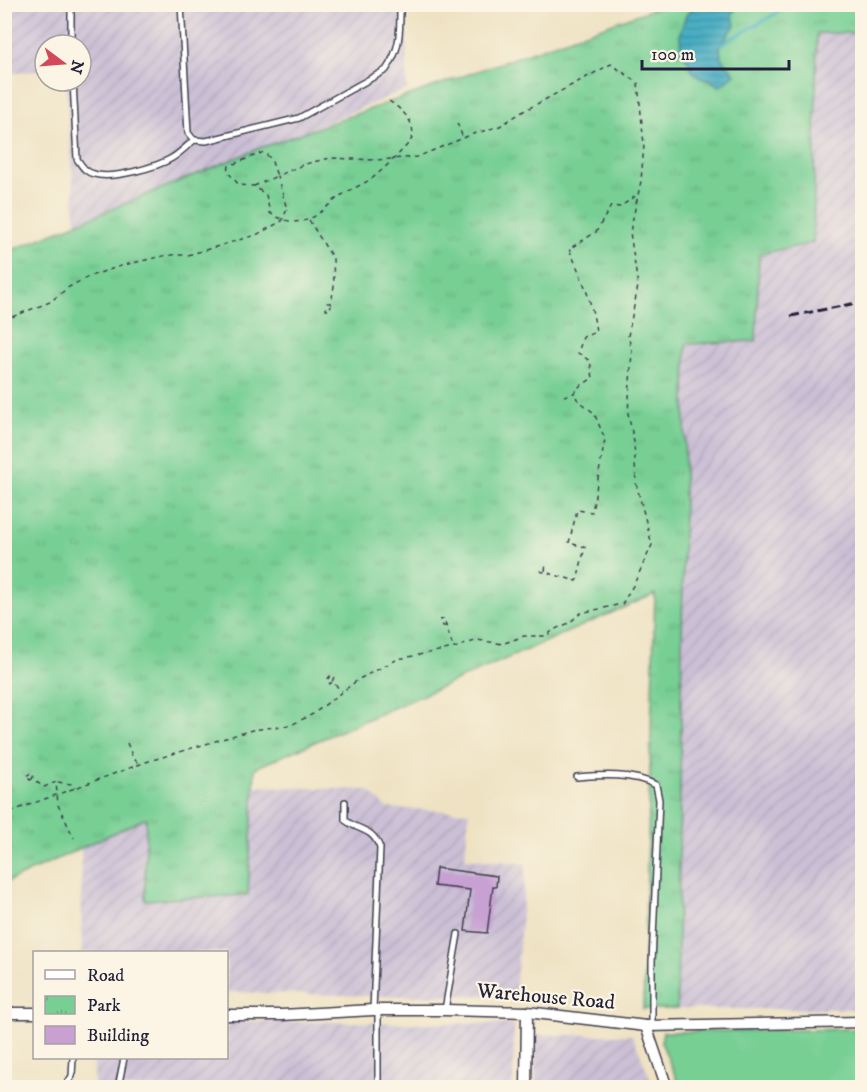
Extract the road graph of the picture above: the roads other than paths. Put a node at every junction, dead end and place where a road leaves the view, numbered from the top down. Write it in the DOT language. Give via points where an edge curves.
graph roads {
  1 [pos="71,4"];
  2 [pos="182,4"];
  3 [pos="400,4"];
  4 [pos="71,33"];
  5 [pos="74,93"];
  6 [pos="194,140"];
  7 [pos="577,777"];
  8 [pos="345,802"];
  9 [pos="458,934"];
  10 [pos="375,1010"];
  11 [pos="445,1010"];
  12 [pos="527,1012"];
  13 [pos="4,1013"];
  14 [pos="33,1013"];
  15 [pos="228,1015"];
  16 [pos="862,1022"];
  17 [pos="649,1026"];
  18 [pos="73,1059"];
  19 [pos="124,1059"];
  20 [pos="28,1088"];
  21 [pos="118,1088"];
  22 [pos="378,1088"];
  23 [pos="526,1088"];
  24 [pos="667,1088"];
  1 -- 4 [label="lane"];
  2 -- 6 [label="lane" via="188,133"];
  3 -- 6 [label="lane" via="396,57 386,70 299,118 206,141"];
  5 -- 6 [label="lane" via="77,159 93,174 104,176 150,166 170,159"];
  7 -- 17 [label="lane" via="602,775 656,785 659,800"];
  8 -- 10 [label="lane" via="345,820 376,837 380,848"];
  9 -- 11 [label="lane"];
  10 -- 11 [label="street, Warehouse Road"];
  10 -- 15 [label="street, Warehouse Road"];
  10 -- 22 [label="lane"];
  11 -- 12 [label="street, Warehouse Road"];
  12 -- 17 [label="street, Warehouse Road"];
  12 -- 23 [label="street"];
  13 -- 14 [label="street"];
  16 -- 17 [label="street, Warehouse Road"];
  17 -- 24 [label="street"];
  18 -- 20 [label="lane" via="72,1076 66,1087"];
  19 -- 21 [label="lane"];
}
